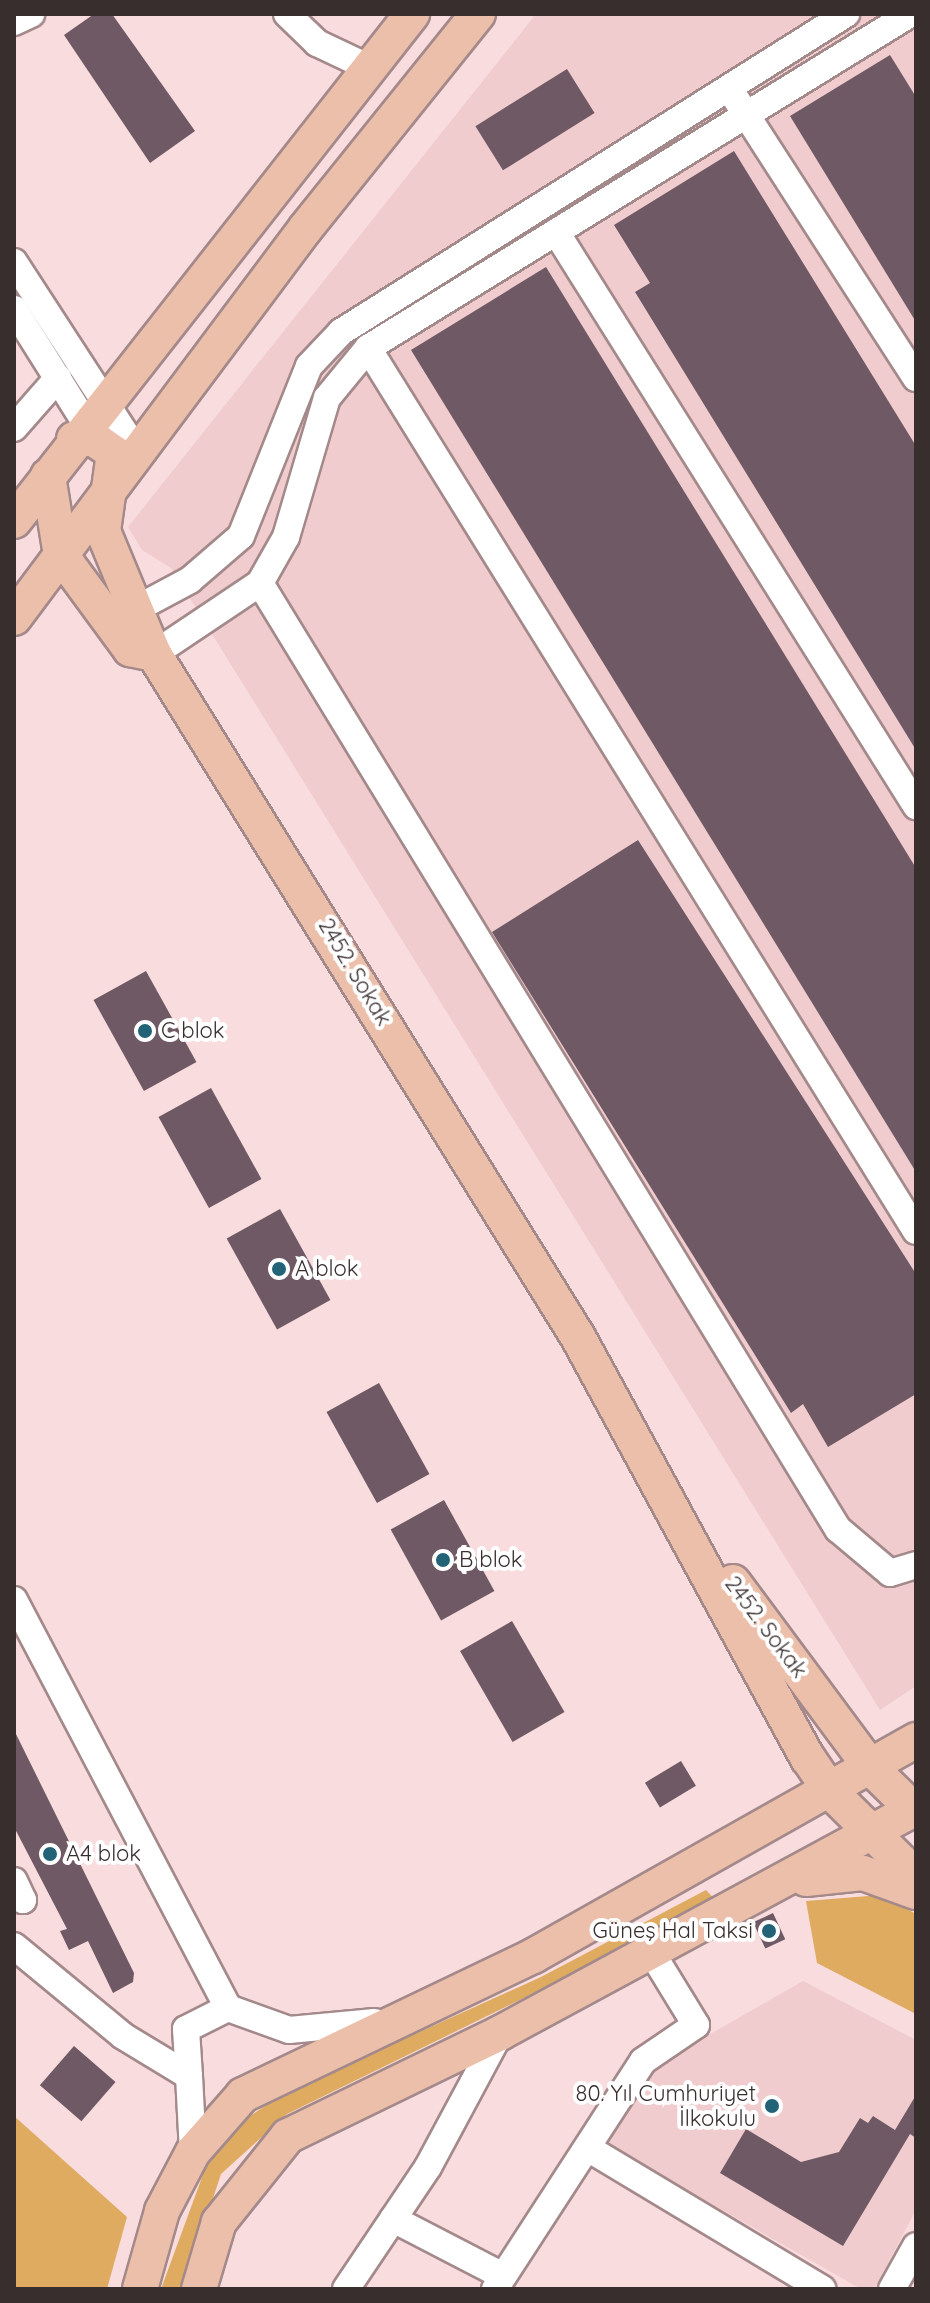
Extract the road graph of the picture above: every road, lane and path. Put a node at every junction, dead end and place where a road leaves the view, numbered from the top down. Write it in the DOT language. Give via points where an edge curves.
graph roads {
  1 [pos="31,14"];
  2 [pos="287,14"];
  3 [pos="412,14"];
  4 [pos="478,14"];
  5 [pos="846,14"];
  6 [pos="910,14"];
  7 [pos="14,22"];
  8 [pos="370,68"];
  9 [pos="728,87"];
  10 [pos="746,113"];
  11 [pos="556,232"];
  12 [pos="14,262"];
  13 [pos="14,309"];
  14 [pos="368,348"];
  15 [pos="58,378"];
  16 [pos="916,378"];
  17 [pos="87,421"];
  18 [pos="14,428"];
  19 [pos="136,450"];
  20 [pos="48,476"];
  21 [pos="116,477"];
  22 [pos="14,521"];
  23 [pos="61,555"];
  24 [pos="260,583"];
  25 [pos="42,584"];
  26 [pos="80,584"];
  27 [pos="136,609"];
  28 [pos="14,618"];
  29 [pos="154,654"];
  30 [pos="916,806"];
  31 [pos="916,1231"];
  32 [pos="661,1485"];
  33 [pos="916,1565"];
  34 [pos="14,1600"];
  35 [pos="916,1740"];
  36 [pos="871,1768"];
  37 [pos="830,1791"];
  38 [pos="915,1810"];
  39 [pos="876,1834"];
  40 [pos="916,1876"];
  41 [pos="781,1881"];
  42 [pos="916,1892"];
  43 [pos="14,1946"];
  44 [pos="650,1950"];
  45 [pos="228,2008"];
  46 [pos="406,2015"];
  47 [pos="500,2033"];
  48 [pos="189,2076"];
  49 [pos="591,2150"];
  50 [pos="193,2152"];
  51 [pos="393,2219"];
  52 [pos="916,2246"];
  53 [pos="499,2283"];
  54 [pos="140,2289"];
  55 [pos="199,2289"];
  56 [pos="346,2289"];
  57 [pos="822,2289"];
  58 [pos="892,2289"];
  1 -- 7 [label="street"];
  2 -- 8 [label="street" via="317,43"];
  3 -- 8 [label="main road"];
  4 -- 19 [label="main road"];
  5 -- 9 [label="street"];
  6 -- 10 [label="street"];
  8 -- 17 [label="main road"];
  9 -- 10 [label="street"];
  9 -- 27 [label="street" via="341,332 309,366 241,536 190,580"];
  10 -- 11 [label="street"];
  10 -- 16 [label="street"];
  11 -- 14 [label="street"];
  11 -- 30 [label="street"];
  12 -- 17 [label="street"];
  13 -- 15 [label="street"];
  14 -- 24 [label="street" via="327,398 286,537"];
  14 -- 31 [label="street"];
  15 -- 17 [label="street"];
  15 -- 18 [label="street"];
  17 -- 19 [label="street"];
  17 -- 20 [label="main road"];
  17 -- 21 [label="main road" via="106,444"];
  19 -- 21 [label="main road"];
  20 -- 22 [label="main road"];
  20 -- 23 [label="main road, 2452. Sokak"];
  21 -- 23 [label="main road"];
  21 -- 27 [label="main road" via="103,531"];
  23 -- 25 [label="main road"];
  23 -- 26 [label="main road, 2452. Sokak"];
  24 -- 29 [label="street"];
  24 -- 33 [label="street" via="838,1529 890,1573"];
  25 -- 26 [label="main road"];
  25 -- 28 [label="main road"];
  26 -- 29 [label="main road, 2452. Sokak" via="130,649"];
  27 -- 29 [label="main road"];
  29 -- 32 [label="main road, 2452. Sokak" via="308,894"];
  32 -- 36 [label="main road, 2452. Sokak"];
  32 -- 37 [label="main road, 2452. Sokak"];
  34 -- 45 [label="street"];
  35 -- 36 [label="main road"];
  36 -- 37 [label="main road"];
  36 -- 38 [label="main road, 2452. Sokak"];
  37 -- 39 [label="main road, 2452. Sokak"];
  37 -- 46 [label="main road" via="533,1956"];
  38 -- 39 [label="main road"];
  39 -- 40 [label="main road, 2452. Sokak"];
  39 -- 41 [label="main road"];
  41 -- 42 [label="main road" via="863,1873"];
  41 -- 44 [label="main road"];
  43 -- 48 [label="street" via="123,2036"];
  44 -- 47 [label="main road"];
  44 -- 49 [label="street" via="696,2025 643,2061"];
  45 -- 46 [label="street" via="289,2030 340,2029"];
  45 -- 48 [label="street" via="186,2029"];
  46 -- 50 [label="main road" via="243,2095"];
  47 -- 51 [label="street"];
  47 -- 55 [label="main road" via="288,2136 219,2222"];
  48 -- 50 [label="street"];
  49 -- 53 [label="street"];
  49 -- 57 [label="street"];
  50 -- 54 [label="main road" via="162,2211"];
  51 -- 53 [label="street"];
  51 -- 56 [label="street"];
  52 -- 58 [label="street"];
}
